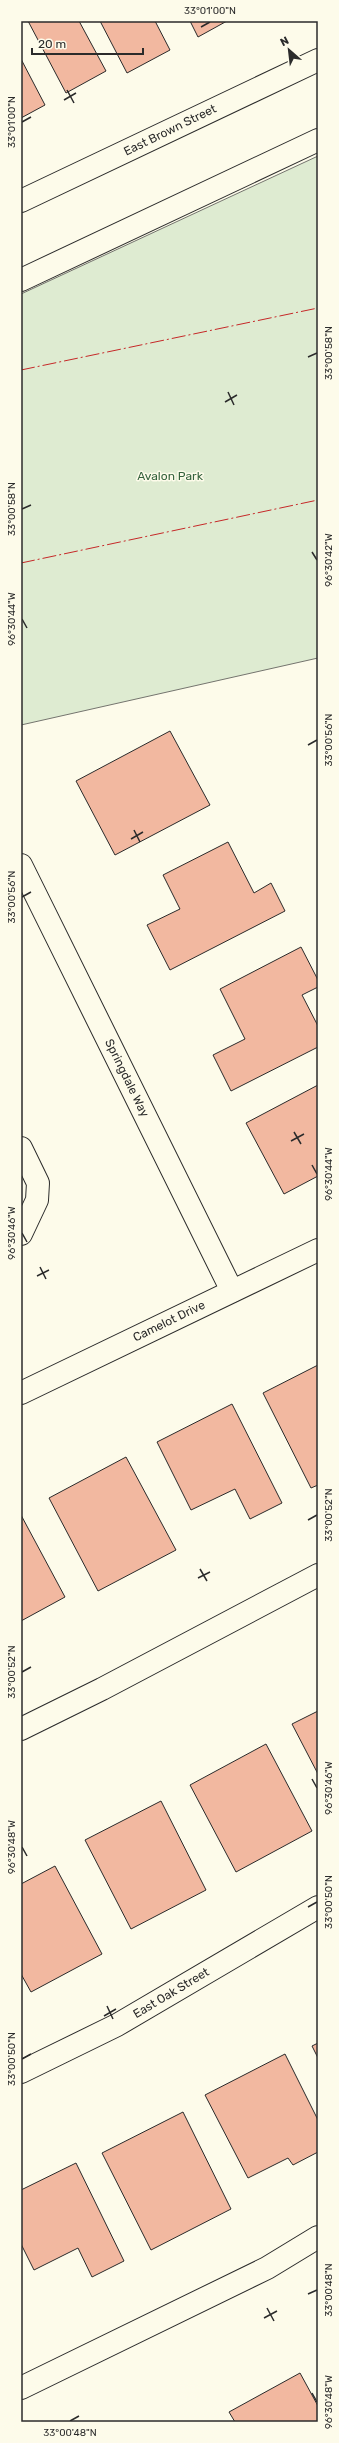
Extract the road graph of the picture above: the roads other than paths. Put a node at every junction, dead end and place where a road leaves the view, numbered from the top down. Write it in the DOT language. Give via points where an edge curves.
graph roads {
  1 [pos="318,60"];
  2 [pos="318,140"];
  3 [pos="21,201"];
  4 [pos="21,280"];
  5 [pos="21,865"];
  6 [pos="21,1148"];
  7 [pos="21,1234"];
  8 [pos="318,1250"];
  9 [pos="232,1291"];
  10 [pos="21,1393"];
  11 [pos="318,1575"];
  12 [pos="21,1729"];
  13 [pos="318,1907"];
  14 [pos="21,2072"];
  15 [pos="318,2237"];
  16 [pos="21,2388"];
  1 -- 3 [label="street, East Brown Street"];
  2 -- 4 [label="street"];
  5 -- 9 [label="street, Springdale Way"];
  6 -- 7 [label="street" via="38,1183 37,1200"];
  8 -- 9 [label="street, Camelot Drive"];
  9 -- 10 [label="street, Camelot Drive"];
  11 -- 12 [label="street"];
  13 -- 14 [label="street, East Oak Street" via="117,2025"];
  15 -- 16 [label="street" via="267,2268"];
}
